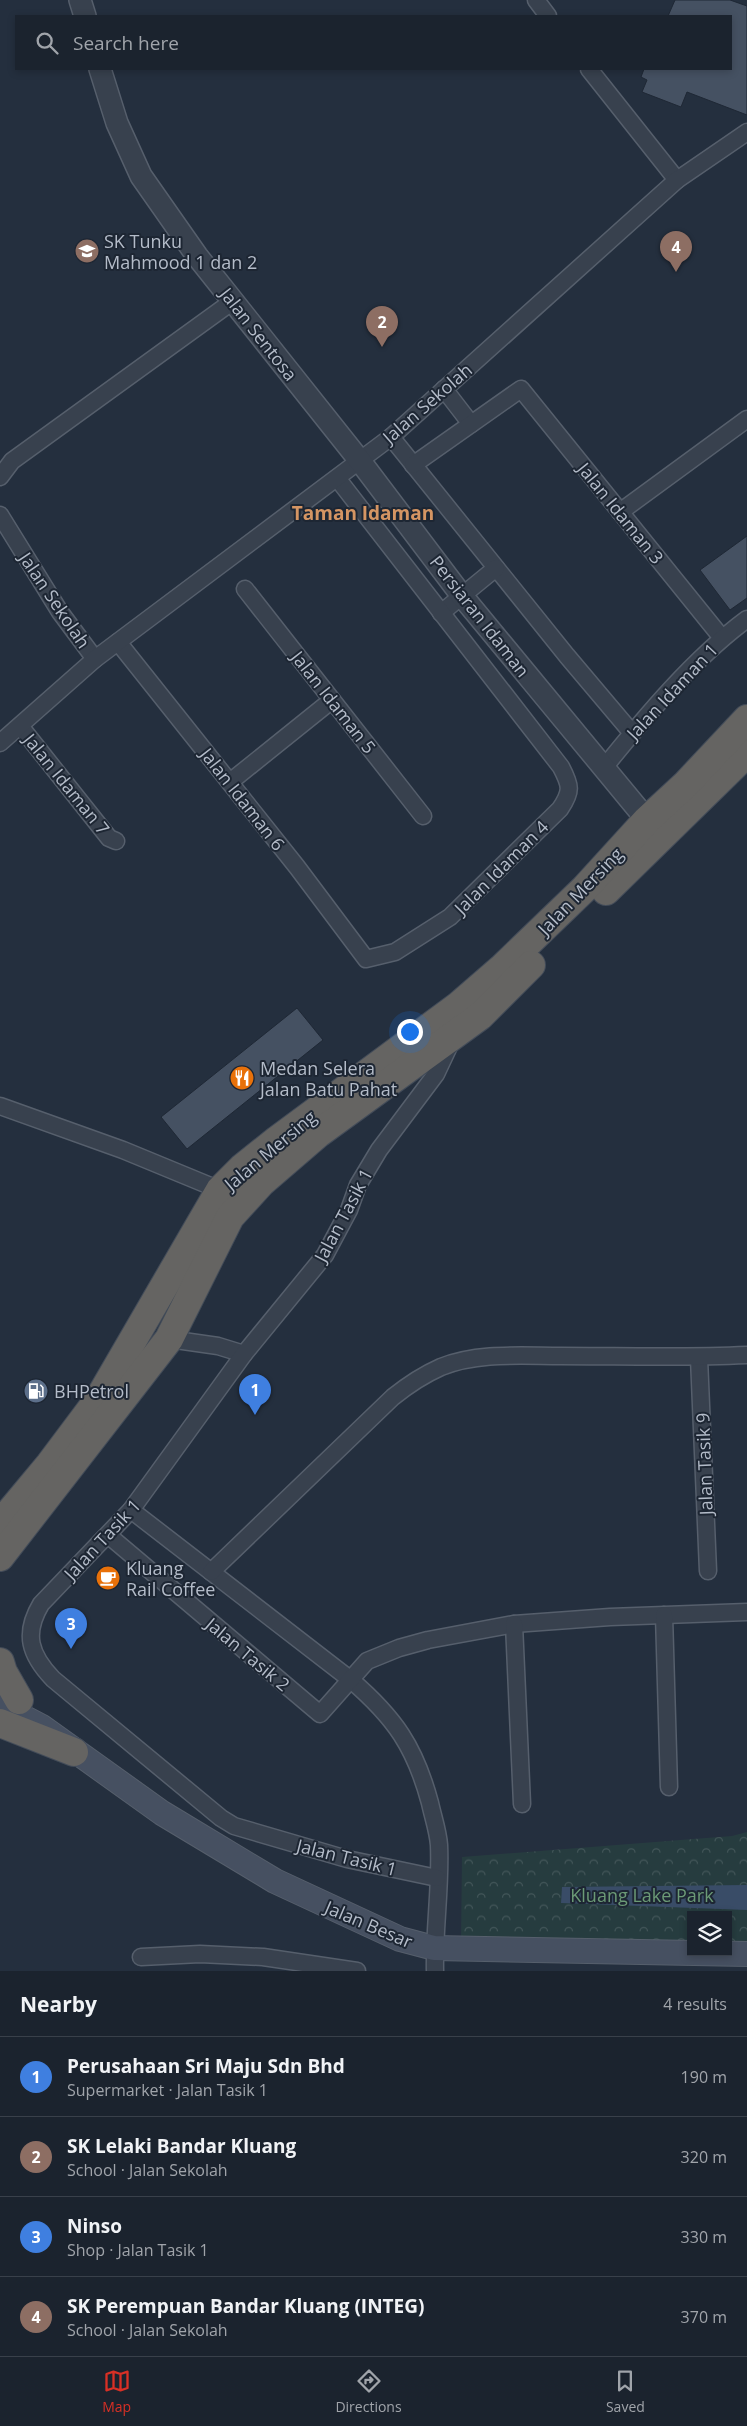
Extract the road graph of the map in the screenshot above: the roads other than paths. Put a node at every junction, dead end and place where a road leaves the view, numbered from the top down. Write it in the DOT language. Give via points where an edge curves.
graph roads {
  1 [pos="80,0"];
  2 [pos="536,0"];
  3 [pos="85,15"];
  4 [pos="547,15"];
  5 [pos="100,70"];
  6 [pos="590,70"];
  7 [pos="747,132"];
  8 [pos="677,180"];
  9 [pos="233,302"];
  10 [pos="444,389"];
  11 [pos="747,419"];
  12 [pos="471,424"];
  13 [pos="391,437"];
  14 [pos="360,461"];
  15 [pos="413,465"];
  16 [pos="0,477"];
  17 [pos="337,478"];
  18 [pos="620,512"];
  19 [pos="0,515"];
  20 [pos="496,568"];
  21 [pos="245,589"];
  22 [pos="462,596"];
  23 [pos="441,613"];
  24 [pos="747,619"];
  25 [pos="722,638"];
  26 [pos="118,642"];
  27 [pos="95,659"];
  28 [pos="332,700"];
  29 [pos="747,719"];
  30 [pos="20,726"];
  31 [pos="632,733"];
  32 [pos="0,743"];
  33 [pos="747,753"];
  34 [pos="603,769"];
  35 [pos="230,782"];
  36 [pos="686,784"];
  37 [pos="422,816"];
  38 [pos="646,820"];
  39 [pos="116,841"];
  40 [pos="366,959"];
  41 [pos="454,1035"];
  42 [pos="0,1106"];
  43 [pos="220,1190"];
  44 [pos="169,1339"];
  45 [pos="244,1354"];
  46 [pos="747,1355"];
  47 [pos="700,1358"];
  48 [pos="131,1510"];
  49 [pos="10,1517"];
  50 [pos="108,1535"];
  51 [pos="0,1557"];
  52 [pos="708,1571"];
  53 [pos="211,1572"];
  54 [pos="747,1612"];
  55 [pos="664,1615"];
  56 [pos="514,1624"];
  57 [pos="0,1662"];
  58 [pos="0,1679"];
  59 [pos="351,1680"];
  60 [pos="10,1703"];
  61 [pos="0,1723"];
  62 [pos="74,1752"];
  63 [pos="669,1787"];
  64 [pos="522,1804"];
  65 [pos="437,1878"];
  66 [pos="747,1954"];
  67 [pos="141,1957"];
  68 [pos="434,1959"];
  69 [pos="357,1971"];
  1 -- 3 [label="street"];
  2 -- 4 [label="street"];
  5 -- 9 [label="street, Jalan Sentosa" via="117,123 141,176"];
  6 -- 8 [label="street"];
  7 -- 8 [label="street, Jalan Sekolah"];
  8 -- 10 [label="street, Jalan Sekolah"];
  9 -- 14 [label="street, Jalan Sentosa"];
  9 -- 16 [label="street" via="12,461"];
  10 -- 12 [label="street"];
  10 -- 13 [label="street, Jalan Sekolah"];
  11 -- 18 [label="street"];
  12 -- 15 [label="street"];
  12 -- 18 [label="street, Jalan Idaman 3" via="521,389"];
  13 -- 14 [label="street, Jalan Sekolah"];
  13 -- 15 [label="street"];
  14 -- 17 [label="street, Jalan Sekolah"];
  14 -- 22 [label="street, Persiaran Idaman"];
  15 -- 20 [label="street"];
  17 -- 23 [label="street, Jalan Idaman 4"];
  17 -- 26 [label="street, Jalan Sekolah"];
  18 -- 25 [label="street, Jalan Idaman 3"];
  19 -- 27 [label="street, Jalan Sekolah" via="60,612"];
  20 -- 22 [label="street"];
  20 -- 31 [label="street"];
  21 -- 28 [label="street, Jalan Idaman 5"];
  22 -- 23 [label="street"];
  22 -- 34 [label="street, Persiaran Idaman"];
  23 -- 40 [label="street, Jalan Idaman 4" via="561,767 569,782 569,795 560,809 450,917 395,952"];
  24 -- 25 [label="street, Jalan Idaman 1"];
  25 -- 31 [label="street, Jalan Idaman 1"];
  26 -- 27 [label="street, Jalan Sekolah"];
  26 -- 35 [label="street, Jalan Idaman 6"];
  27 -- 30 [label="street, Jalan Sekolah"];
  28 -- 35 [label="street"];
  28 -- 37 [label="street, Jalan Idaman 5"];
  29 -- 36 [label="highway, Jalan Mersing"];
  30 -- 32 [label="street, Jalan Sekolah"];
  30 -- 39 [label="street, Jalan Idaman 7" via="109,838"];
  31 -- 34 [label="street, Jalan Idaman 1"];
  33 -- 41 [label="highway" via="480,1016"];
  34 -- 36 [label="street, Persiaran Idaman" via="643,799 655,799"];
  34 -- 38 [label="street, Persiaran Idaman"];
  35 -- 40 [label="street, Jalan Idaman 6"];
  36 -- 38 [label="highway, Jalan Mersing"];
  38 -- 43 [label="highway, Jalan Mersing" via="542,932 471,995 278,1140"];
  41 -- 44 [label="highway" via="319,1133 261,1183 230,1218"];
  41 -- 45 [label="street, Jalan Tasik 1" via="436,1074 378,1150 325,1256"];
  42 -- 43 [label="street" via="124,1150"];
  43 -- 49 [label="highway, Jalan Mersing" via="98,1400"];
  44 -- 45 [label="street" via="218,1346"];
  44 -- 49 [label="highway"];
  45 -- 48 [label="street, Jalan Tasik 1"];
  46 -- 47 [label="street"];
  47 -- 52 [label="street, Jalan Tasik 9"];
  47 -- 53 [label="street" via="523,1355 478,1358 442,1367 414,1380 393,1397"];
  48 -- 50 [label="street, Jalan Tasik 1"];
  48 -- 53 [label="street"];
  49 -- 51 [label="highway, Jalan Mersing"];
  50 -- 59 [label="street, Jalan Tasik 2" via="320,1714"];
  50 -- 65 [label="street, Jalan Tasik 1" via="41,1604 31,1620 30,1637 34,1653 53,1680 234,1826 347,1859"];
  53 -- 59 [label="street"];
  54 -- 55 [label="street"];
  55 -- 56 [label="street"];
  55 -- 63 [label="street"];
  56 -- 59 [label="street" via="399,1648 367,1661"];
  56 -- 64 [label="street"];
  57 -- 60 [label="highway"];
  58 -- 60 [label="main road, Jalan Besar"];
  59 -- 65 [label="street" via="387,1714 410,1747 435,1822 439,1843"];
  60 -- 62 [label="main road, Jalan Besar"];
  61 -- 62 [label="highway"];
  62 -- 68 [label="main road, Jalan Besar" via="162,1813 274,1881"];
  65 -- 68 [label="street"];
  66 -- 68 [label="main road, Jalan Besar"];
  67 -- 69 [label="street" via="200,1954 263,1957"];
}
